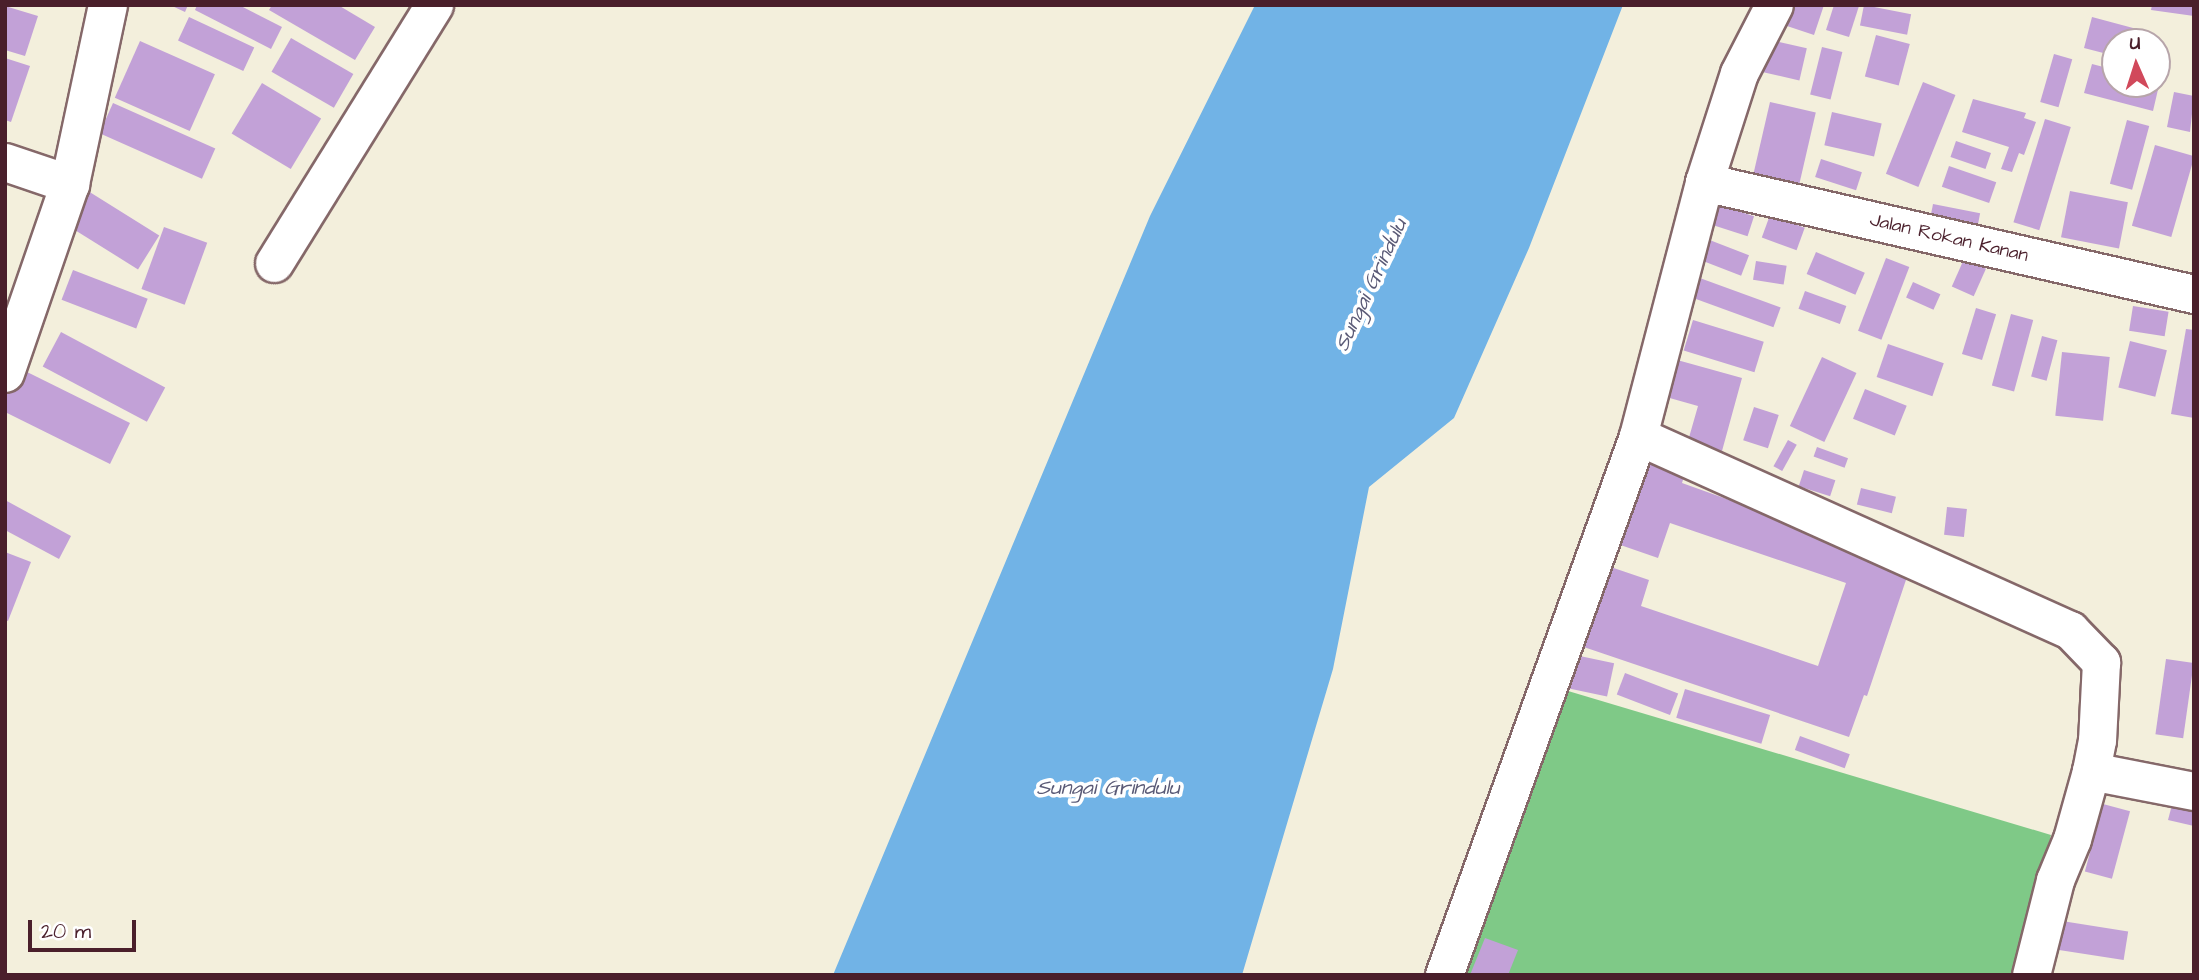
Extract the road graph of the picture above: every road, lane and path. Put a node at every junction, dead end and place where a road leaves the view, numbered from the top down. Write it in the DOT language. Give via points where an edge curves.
graph roads {
  1 [pos="108,5"];
  2 [pos="434,5"];
  3 [pos="1774,5"];
  4 [pos="5,162"];
  5 [pos="1704,182"];
  6 [pos="70,184"];
  7 [pos="274,263"];
  8 [pos="2194,294"];
  9 [pos="5,373"];
  10 [pos="1638,436"];
  11 [pos="2091,771"];
  12 [pos="2194,791"];
  13 [pos="1444,975"];
  14 [pos="2031,975"];
  1 -- 6 [label="street"];
  2 -- 7 [label="street"];
  3 -- 5 [label="street" via="1739,74"];
  4 -- 6 [label="street"];
  5 -- 8 [label="street, Jalan Rokan Kanan"];
  5 -- 10 [label="street"];
  6 -- 9 [label="street"];
  10 -- 11 [label="street" via="2070,630 2101,662"];
  10 -- 13 [label="street"];
  11 -- 12 [label="street"];
  11 -- 14 [label="street" via="2055,880"];
}
